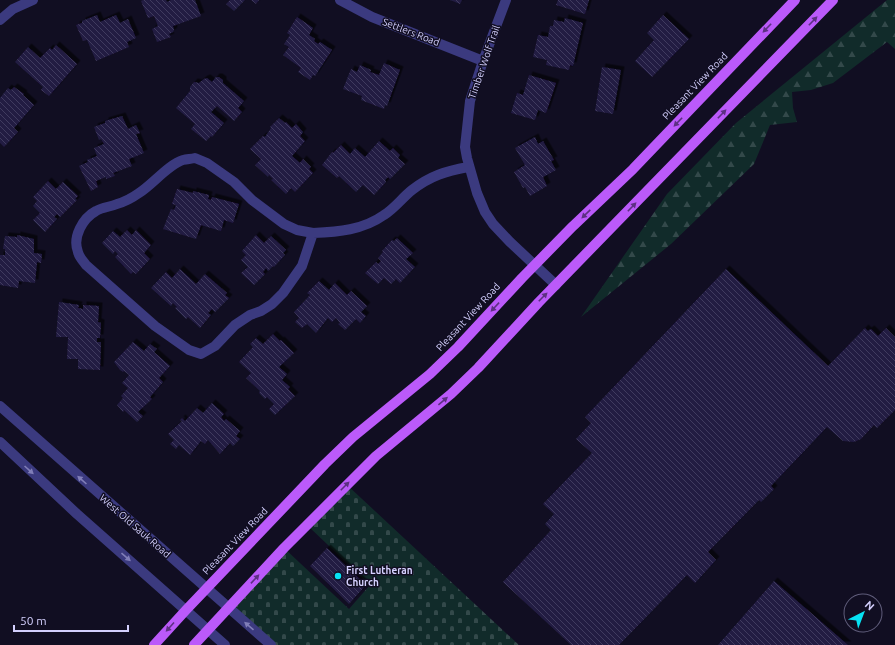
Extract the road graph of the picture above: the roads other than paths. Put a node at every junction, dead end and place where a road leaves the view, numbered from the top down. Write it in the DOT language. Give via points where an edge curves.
graph roads {
  1 [pos="33,0"];
  2 [pos="340,0"];
  3 [pos="506,0"];
  4 [pos="795,0"];
  5 [pos="833,0"];
  6 [pos="0,20"];
  7 [pos="483,61"];
  8 [pos="468,167"];
  9 [pos="313,233"];
  10 [pos="534,265"];
  11 [pos="556,285"];
  12 [pos="0,406"];
  13 [pos="0,442"];
  14 [pos="206,589"];
  15 [pos="228,608"];
  16 [pos="186,610"];
  17 [pos="208,630"];
  18 [pos="154,645"];
  19 [pos="194,645"];
  20 [pos="225,645"];
  21 [pos="271,645"];
  1 -- 6 [label="street" via="13,8"];
  2 -- 7 [label="street, Settlers Road" via="372,17"];
  3 -- 7 [label="street, Timber Wolf Trail"];
  4 -- 10 [label="main road, Pleasant View Road, one-way" via="633,169"];
  11 -- 5 [label="main road, one-way"];
  7 -- 8 [label="street, Timber Wolf Trail" via="470,101 465,147"];
  8 -- 9 [label="street" via="432,176 384,216 367,224 339,232"];
  8 -- 10 [label="street, Timber Wolf Trail" via="485,212 493,224"];
  9 -- 9 [label="street" via="296,230 284,224 252,200 234,182 207,163 195,158 177,163 135,196 96,211 87,218 75,242 78,254 86,265 155,326 189,350 201,354 216,346 236,325 267,307 283,293 302,266"];
  10 -- 11 [label="street, Timber Wolf Trail"];
  10 -- 14 [label="main road, Pleasant View Road, one-way" via="430,374 353,437 325,464"];
  15 -- 11 [label="main road, one-way" via="347,484 376,456 451,394"];
  14 -- 12 [label="street, West Old Sauk Road, one-way"];
  13 -- 16 [label="street, one-way"];
  14 -- 15 [label="street, West Old Sauk Road"];
  14 -- 16 [label="main road, Pleasant View Road"];
  15 -- 17 [label="main road"];
  21 -- 15 [label="street, West Old Sauk Road, one-way"];
  16 -- 17 [label="street"];
  16 -- 18 [label="main road, Pleasant View Road, one-way"];
  17 -- 19 [label="main road"];
  17 -- 20 [label="street"];
}
